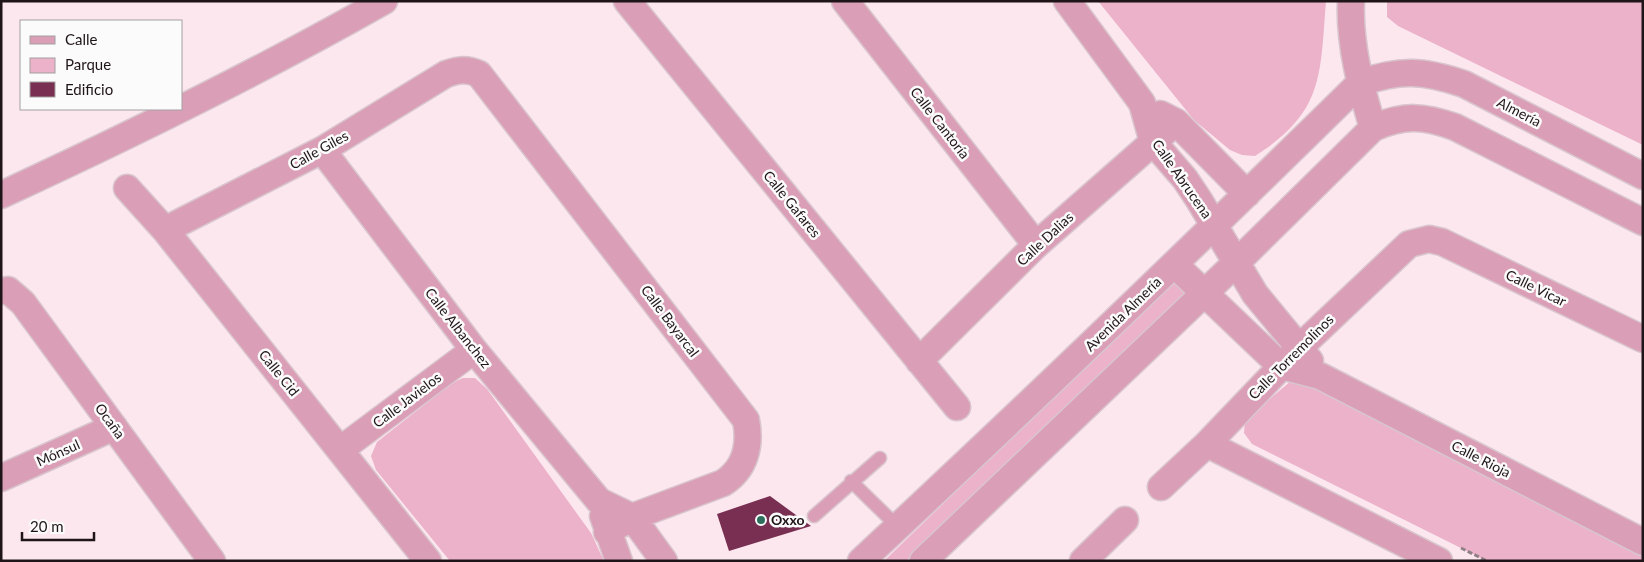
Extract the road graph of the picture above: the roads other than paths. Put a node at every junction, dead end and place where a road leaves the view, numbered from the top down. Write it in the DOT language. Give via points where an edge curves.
graph roads {
  1 [pos="384,1"];
  2 [pos="627,1"];
  3 [pos="845,1"];
  4 [pos="1067,1"];
  5 [pos="1351,1"];
  6 [pos="470,70"];
  7 [pos="1387,74"];
  8 [pos="1360,83"];
  9 [pos="1142,103"];
  10 [pos="182,109"];
  11 [pos="180,110"];
  12 [pos="1176,122"];
  13 [pos="1374,128"];
  14 [pos="1153,142"];
  15 [pos="322,150"];
  16 [pos="1643,176"];
  17 [pos="127,188"];
  18 [pos="1247,194"];
  19 [pos="1,195"];
  20 [pos="1643,222"];
  21 [pos="1214,225"];
  22 [pos="165,230"];
  23 [pos="1429,239"];
  24 [pos="1036,245"];
  25 [pos="1236,262"];
  26 [pos="1175,264"];
  27 [pos="1,290"];
  28 [pos="1202,292"];
  29 [pos="1643,339"];
  30 [pos="1300,347"];
  31 [pos="474,350"];
  32 [pos="919,361"];
  33 [pos="1281,366"];
  34 [pos="1320,376"];
  35 [pos="957,407"];
  36 [pos="114,427"];
  37 [pos="1207,444"];
  38 [pos="340,450"];
  39 [pos="880,458"];
  40 [pos="1,478"];
  41 [pos="851,481"];
  42 [pos="1161,487"];
  43 [pos="599,501"];
  44 [pos="814,516"];
  45 [pos="632,517"];
  46 [pos="1125,520"];
  47 [pos="898,527"];
  48 [pos="607,532"];
  49 [pos="1643,542"];
  50 [pos="212,561"];
  51 [pos="428,561"];
  52 [pos="619,561"];
  53 [pos="664,561"];
  54 [pos="861,561"];
  55 [pos="923,561"];
  56 [pos="1083,561"];
  57 [pos="1439,561"];
  1 -- 10 [label="street"];
  2 -- 32 [label="street, Calle Gafares"];
  3 -- 24 [label="street, Calle Cantoría"];
  4 -- 9 [label="street, Calle Abrucena"];
  5 -- 8 [label="street"];
  6 -- 15 [label="street, Calle Giles" via="446,74"];
  6 -- 45 [label="street, Calle Bayarcal" via="486,82 746,420 747,448 735,475 723,483"];
  7 -- 8 [label="street, Avenida Almería"];
  7 -- 16 [label="street, Almería" via="1412,72 1464,84"];
  8 -- 13 [label="street"];
  8 -- 18 [label="street, Avenida Almería"];
  9 -- 12 [label="street, Calle Abrucena"];
  9 -- 14 [label="street, Calle Abrucena"];
  11 -- 19 [label="street"];
  12 -- 14 [label="street, Calle Dalias"];
  12 -- 18 [label="street, Calle Abrucena"];
  13 -- 20 [label="street" via="1394,119 1416,117 1436,120"];
  13 -- 25 [label="street"];
  14 -- 21 [label="street, Calle Abrucena" via="1184,179"];
  14 -- 24 [label="street, Calle Dalias"];
  15 -- 22 [label="street, Calle Giles"];
  15 -- 31 [label="street, Calle Albanchez"];
  17 -- 22 [label="street, Calle Cid"];
  18 -- 21 [label="street, Avenida Almería"];
  21 -- 25 [label="street, Calle Rioja"];
  21 -- 26 [label="street, Avenida Almería"];
  22 -- 38 [label="street, Calle Cid"];
  23 -- 29 [label="street, Calle Vicar" via="1442,242"];
  23 -- 30 [label="street, Calle Torremolinos" via="1409,244"];
  24 -- 32 [label="street, Calle Dalias"];
  25 -- 28 [label="street"];
  25 -- 30 [label="street, Calle Rioja" via="1267,309"];
  26 -- 28 [label="street, Calle Rioja"];
  26 -- 47 [label="street, Avenida Almería"];
  27 -- 36 [label="street, Ocaña" via="8,290 23,303"];
  28 -- 33 [label="street, Calle Rioja"];
  28 -- 55 [label="street"];
  30 -- 33 [label="street, Calle Torremolinos"];
  30 -- 34 [label="street, Calle Rioja"];
  31 -- 38 [label="street, Calle Javielos"];
  31 -- 43 [label="street, Calle Albanchez"];
  32 -- 35 [label="street, Calle Gafares"];
  33 -- 34 [label="street, Calle Rioja"];
  33 -- 37 [label="street, Calle Torremolinos"];
  34 -- 49 [label="street, Calle Rioja"];
  36 -- 40 [label="street, Mónsul"];
  36 -- 50 [label="street, Ocaña"];
  37 -- 42 [label="street, Calle Torremolinos"];
  37 -- 57 [label="street"];
  38 -- 51 [label="street, Calle Cid"];
  39 -- 41 [label="lane"];
  41 -- 44 [label="lane"];
  41 -- 47 [label="lane"];
  43 -- 45 [label="street, Calle Albanchez"];
  43 -- 48 [label="street, Calle Albanchez"];
  45 -- 48 [label="street, Calle Bayarcal"];
  45 -- 53 [label="street, Calle Albanchez"];
  46 -- 56 [label="street"];
  47 -- 54 [label="street, Avenida Almería"];
  48 -- 52 [label="street, Calle Albanchez"];
}
